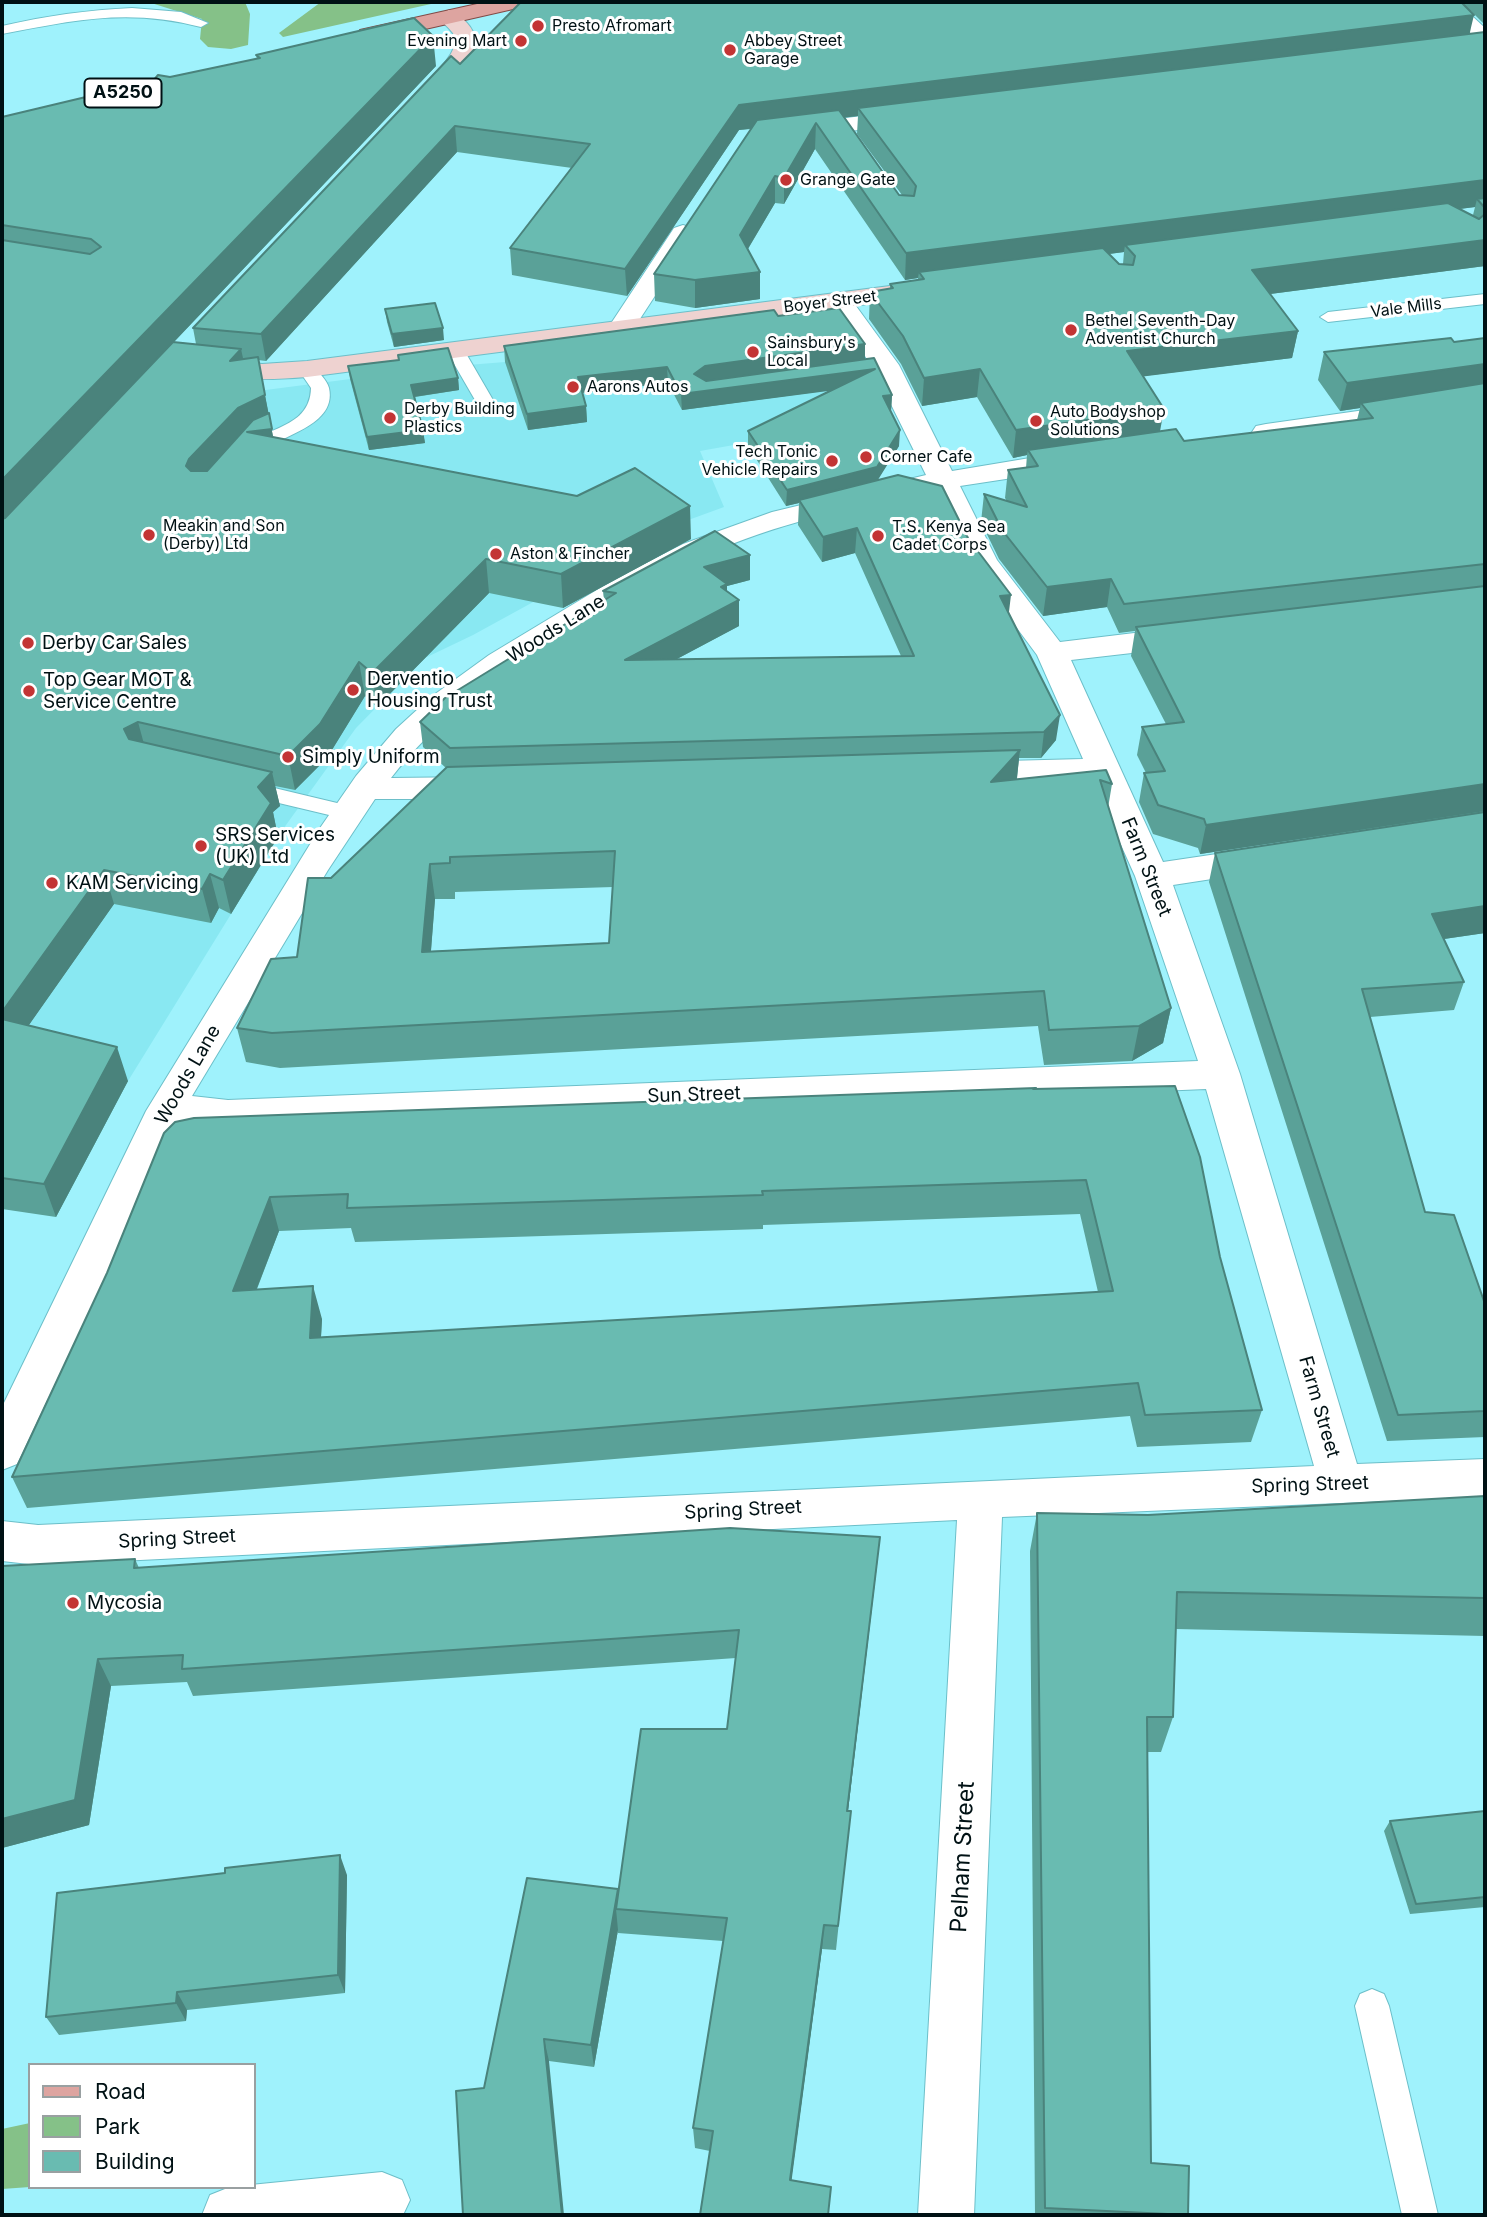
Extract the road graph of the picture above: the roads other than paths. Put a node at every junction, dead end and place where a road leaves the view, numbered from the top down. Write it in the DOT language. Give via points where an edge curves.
graph roads {
  1 [pos="514,2"];
  2 [pos="1445,2"];
  3 [pos="449,17"];
  4 [pos="201,23"];
  5 [pos="2,30"];
  6 [pos="1485,40"];
  7 [pos="340,42"];
  8 [pos="1485,47"];
  9 [pos="1459,51"];
  10 [pos="937,114"];
  11 [pos="404,120"];
  12 [pos="772,134"];
  13 [pos="695,214"];
  14 [pos="941,287"];
  15 [pos="1485,299"];
  16 [pos="839,301"];
  17 [pos="1328,317"];
  18 [pos="621,328"];
  19 [pos="455,350"];
  20 [pos="186,364"];
  21 [pos="307,369"];
  22 [pos="484,400"];
  23 [pos="1485,401"];
  24 [pos="1240,436"];
  25 [pos="1104,456"];
  26 [pos="233,468"];
  27 [pos="940,479"];
  28 [pos="1215,634"];
  29 [pos="1052,653"];
  30 [pos="1105,769"];
  31 [pos="940,774"];
  32 [pos="225,783"];
  33 [pos="512,787"];
  34 [pos="358,800"];
  35 [pos="1299,854"];
  36 [pos="1152,876"];
  37 [pos="1221,1073"];
  38 [pos="168,1107"];
  39 [pos="14,1397"];
  40 [pos="2,1451"];
  41 [pos="1485,1478"];
  42 [pos="1342,1483"];
  43 [pos="980,1499"];
  44 [pos="2,1541"];
  45 [pos="1372,2007"];
  46 [pos="230,2189"];
  47 [pos="382,2200"];
  48 [pos="229,2215"];
  49 [pos="946,2215"];
  50 [pos="1420,2215"];
  1 -- 3 [label="main road"];
  2 -- 6 [label="street"];
  3 -- 7 [label="main road"];
  3 -- 11 [label="street" via="465,35 466,47"];
  4 -- 5 [label="lane" via="172,7 129,2"];
  8 -- 9 [label="street"];
  10 -- 12 [label="street" via="845,131"];
  13 -- 18 [label="street"];
  14 -- 16 [label="street, Boyer Street"];
  15 -- 17 [label="lane, Vale Mills"];
  16 -- 18 [label="street, Boyer Street"];
  16 -- 27 [label="street, Farm Street"];
  18 -- 19 [label="street, Boyer Street"];
  19 -- 21 [label="street, Boyer Street"];
  19 -- 22 [label="lane"];
  20 -- 21 [label="street, Boyer Street" via="262,372"];
  21 -- 26 [label="lane" via="320,387 319,401 309,419 252,447"];
  23 -- 24 [label="street"];
  25 -- 27 [label="street, Woods Lane"];
  27 -- 29 [label="street, Farm Street" via="984,562"];
  27 -- 34 [label="street, Woods Lane" via="835,503 739,532 631,583 533,641 456,694 409,736"];
  28 -- 29 [label="street"];
  29 -- 30 [label="street, Farm Street"];
  30 -- 31 [label="street"];
  30 -- 36 [label="street, Farm Street"];
  32 -- 34 [label="lane"];
  33 -- 34 [label="street" via="401,790"];
  34 -- 38 [label="street, Woods Lane"];
  35 -- 36 [label="street"];
  36 -- 37 [label="street, Farm Street"];
  37 -- 38 [label="street, Sun Street" via="228,1115"];
  37 -- 42 [label="street, Farm Street"];
  38 -- 39 [label="street, Woods Lane"];
  39 -- 40 [label="street, Woods Lane"];
  41 -- 42 [label="street, Spring Street"];
  42 -- 43 [label="street, Spring Street"];
  43 -- 44 [label="street, Spring Street" via="38,1545"];
  43 -- 49 [label="street, Pelham Street"];
  45 -- 50 [label="lane"];
  46 -- 48 [label="street"];
  47 -- 48 [label="street"];
}
